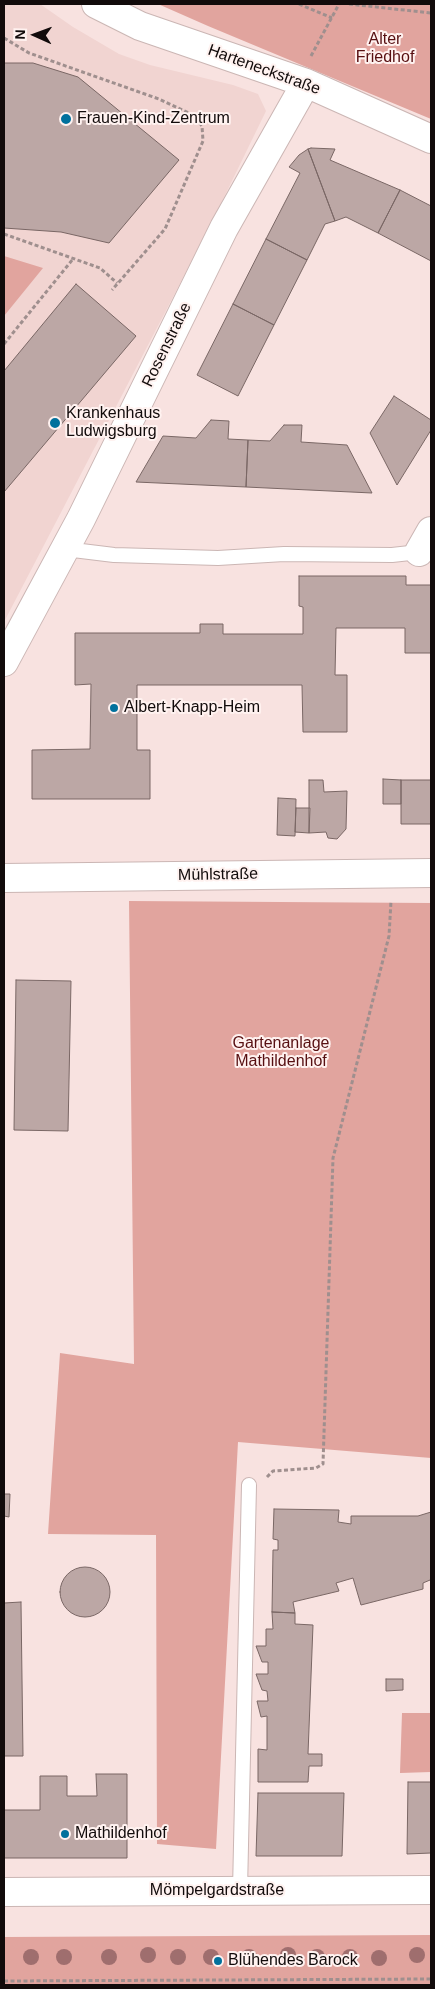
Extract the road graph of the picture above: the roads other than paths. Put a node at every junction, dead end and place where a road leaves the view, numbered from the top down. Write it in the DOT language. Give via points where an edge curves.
graph roads {
  1 [pos="96,4"];
  2 [pos="301,81"];
  3 [pos="431,140"];
  4 [pos="425,541"];
  5 [pos="65,549"];
  6 [pos="4,662"];
  7 [pos="431,873"];
  8 [pos="4,878"];
  9 [pos="249,1485"];
  10 [pos="240,1890"];
  11 [pos="431,1890"];
  12 [pos="4,1892"];
  1 -- 2 [label="street, Harteneckstraße" via="140,26"];
  2 -- 3 [label="street, Harteneckstraße"];
  2 -- 5 [label="street, Rosenstraße" via="224,228"];
  4 -- 5 [label="lane" via="392,555 284,554 218,558"];
  5 -- 6 [label="street, Rosenstraße"];
  7 -- 8 [label="street, Mühlstraße"];
  9 -- 10 [label="lane"];
  10 -- 11 [label="street, Mömpelgardstraße"];
  10 -- 12 [label="street, Mömpelgardstraße"];
}
